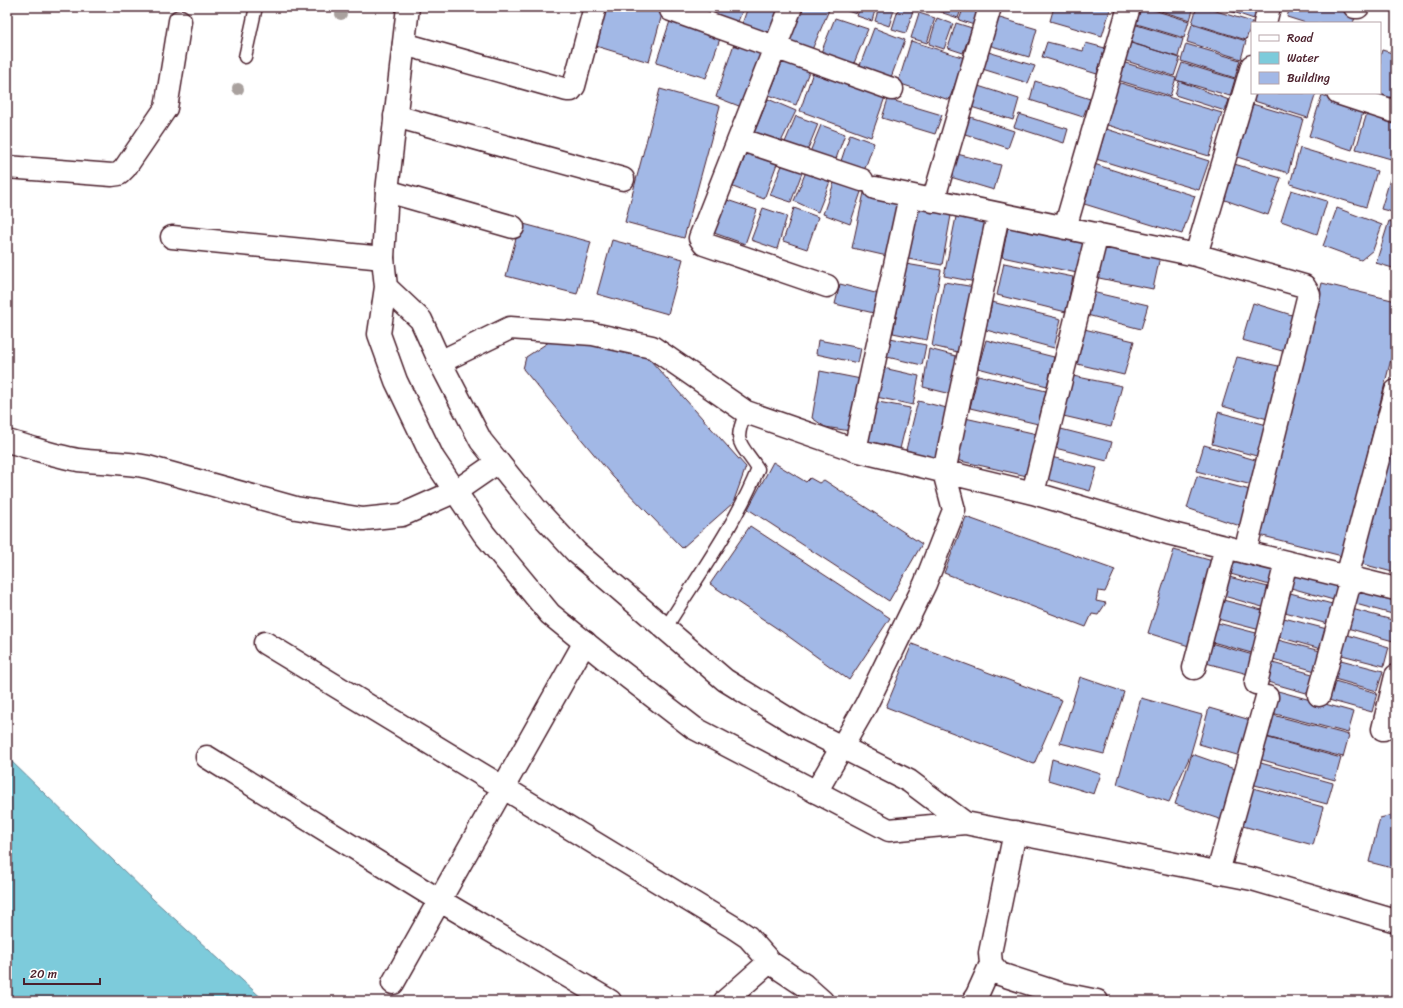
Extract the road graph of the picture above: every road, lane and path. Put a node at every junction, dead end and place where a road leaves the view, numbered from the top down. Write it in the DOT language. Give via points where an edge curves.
graph roads {
  1 [pos="256,7"];
  2 [pos="408,7"];
  3 [pos="595,7"];
  4 [pos="792,7"];
  5 [pos="990,7"];
  6 [pos="1129,7"];
  7 [pos="1269,7"];
  8 [pos="1355,7"];
  9 [pos="1358,7"];
  10 [pos="671,10"];
  11 [pos="180,21"];
  12 [pos="1264,22"];
  13 [pos="404,44"];
  14 [pos="775,47"];
  15 [pos="245,57"];
  16 [pos="1251,69"];
  17 [pos="892,89"];
  18 [pos="1341,94"];
  19 [pos="1396,112"];
  20 [pos="395,116"];
  21 [pos="739,139"];
  22 [pos="7,167"];
  23 [pos="623,179"];
  24 [pos="387,191"];
  25 [pos="910,196"];
  26 [pos="933,201"];
  27 [pos="998,215"];
  28 [pos="513,227"];
  29 [pos="1065,228"];
  30 [pos="1097,234"];
  31 [pos="172,237"];
  32 [pos="1196,256"];
  33 [pos="382,258"];
  34 [pos="826,286"];
  35 [pos="386,288"];
  36 [pos="440,362"];
  37 [pos="1396,391"];
  38 [pos="746,412"];
  39 [pos="7,441"];
  40 [pos="855,450"];
  41 [pos="498,462"];
  42 [pos="944,472"];
  43 [pos="456,491"];
  44 [pos="1033,493"];
  45 [pos="1235,549"];
  46 [pos="1286,562"];
  47 [pos="1349,577"];
  48 [pos="1396,589"];
  49 [pos="666,629"];
  50 [pos="585,642"];
  51 [pos="266,643"];
  52 [pos="1194,668"];
  53 [pos="1396,676"];
  54 [pos="1319,695"];
  55 [pos="1383,729"];
  56 [pos="843,747"];
  57 [pos="207,757"];
  58 [pos="502,788"];
  59 [pos="816,792"];
  60 [pos="965,823"];
  61 [pos="1015,832"];
  62 [pos="1218,872"];
  63 [pos="439,900"];
  64 [pos="1396,921"];
  65 [pos="771,963"];
  66 [pos="991,964"];
  67 [pos="393,983"];
  68 [pos="1059,997"];
  69 [pos="610,1001"];
  70 [pos="725,1001"];
  71 [pos="822,1001"];
  72 [pos="973,1001"];
  73 [pos="1097,1001"];
  1 -- 15 [label="lane"];
  2 -- 13 [label="street"];
  3 -- 13 [label="street" via="571,90"];
  4 -- 14 [label="street"];
  5 -- 26 [label="street"];
  6 -- 29 [label="street"];
  7 -- 12 [label="street"];
  8 -- 9 [label="street"];
  10 -- 14 [label="street"];
  11 -- 22 [label="street" via="166,108 126,168 119,174"];
  13 -- 20 [label="street"];
  14 -- 17 [label="street"];
  14 -- 21 [label="street"];
  16 -- 32 [label="street"];
  18 -- 19 [label="street"];
  20 -- 23 [label="street"];
  20 -- 24 [label="street"];
  21 -- 25 [label="street"];
  21 -- 34 [label="street" via="700,238 701,242"];
  24 -- 28 [label="street"];
  24 -- 33 [label="street"];
  25 -- 26 [label="street"];
  25 -- 40 [label="street"];
  26 -- 27 [label="street"];
  27 -- 29 [label="street"];
  27 -- 42 [label="street"];
  29 -- 30 [label="street"];
  30 -- 32 [label="street"];
  30 -- 44 [label="street"];
  31 -- 33 [label="street"];
  32 -- 45 [label="street" via="1304,286 1309,294"];
  33 -- 35 [label="street"];
  35 -- 36 [label="street" via="421,320"];
  35 -- 43 [label="street" via="379,334 396,381 433,458"];
  36 -- 38 [label="street" via="510,328 593,334 652,347"];
  36 -- 41 [label="street" via="481,441"];
  37 -- 47 [label="street"];
  38 -- 40 [label="street"];
  38 -- 49 [label="lane" via="738,430 739,443 758,469 729,526"];
  39 -- 43 [label="street" via="76,459 104,463 128,462 148,466 296,508 363,519 402,515"];
  40 -- 42 [label="street"];
  41 -- 43 [label="street"];
  41 -- 49 [label="street" via="536,509 576,552"];
  42 -- 44 [label="street"];
  42 -- 56 [label="street" via="954,510 925,584"];
  43 -- 50 [label="street" via="484,534 550,614"];
  44 -- 45 [label="street" via="1168,533"];
  45 -- 46 [label="street"];
  45 -- 52 [label="street"];
  46 -- 47 [label="street"];
  46 -- 62 [label="street" via="1261,690"];
  47 -- 48 [label="street"];
  47 -- 54 [label="street"];
  49 -- 56 [label="street" via="725,680 798,725"];
  50 -- 58 [label="street"];
  50 -- 59 [label="street" via="694,728"];
  51 -- 58 [label="street"];
  53 -- 55 [label="street"];
  56 -- 59 [label="street"];
  56 -- 60 [label="street" via="909,781"];
  57 -- 63 [label="street"];
  58 -- 63 [label="street"];
  58 -- 65 [label="street" via="748,937"];
  59 -- 60 [label="street" via="889,830"];
  60 -- 61 [label="street"];
  61 -- 62 [label="street"];
  61 -- 66 [label="street" via="990,954"];
  62 -- 64 [label="street" via="1252,879"];
  63 -- 67 [label="street"];
  63 -- 69 [label="street"];
  65 -- 70 [label="street"];
  65 -- 71 [label="street" via="804,985"];
  66 -- 68 [label="street" via="1000,974"];
  66 -- 72 [label="street"];
  68 -- 73 [label="street"];
}
